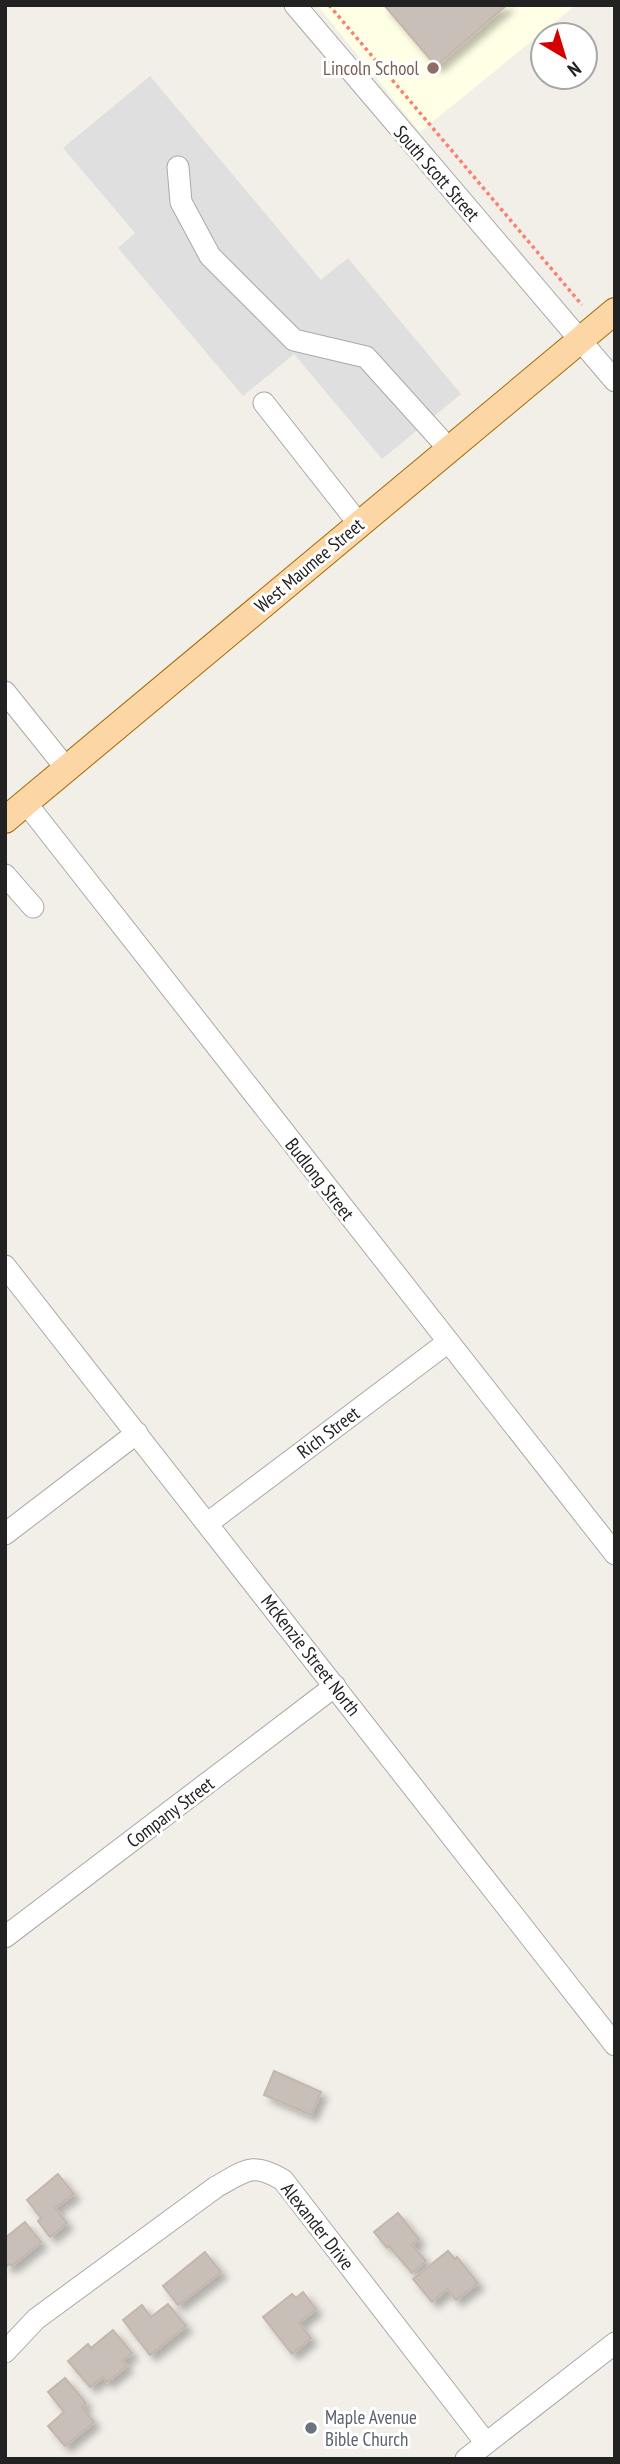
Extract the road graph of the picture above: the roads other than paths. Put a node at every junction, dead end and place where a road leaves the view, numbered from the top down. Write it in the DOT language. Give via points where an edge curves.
graph roads {
  1 [pos="295,5"];
  2 [pos="178,167"];
  3 [pos="615,311"];
  4 [pos="580,339"];
  5 [pos="615,381"];
  6 [pos="264,403"];
  7 [pos="449,449"];
  8 [pos="359,524"];
  9 [pos="5,691"];
  10 [pos="66,768"];
  11 [pos="26,803"];
  12 [pos="5,820"];
  13 [pos="5,875"];
  14 [pos="33,907"];
  15 [pos="5,1266"];
  16 [pos="448,1342"];
  17 [pos="137,1433"];
  18 [pos="208,1523"];
  19 [pos="5,1534"];
  20 [pos="615,1554"];
  21 [pos="335,1686"];
  22 [pos="5,1937"];
  23 [pos="615,2045"];
  24 [pos="615,2343"];
  25 [pos="5,2352"];
  26 [pos="486,2443"];
  27 [pos="466,2459"];
  1 -- 4 [label="street, South Scott Street"];
  2 -- 7 [label="street" via="181,202 210,256 294,340 366,357"];
  3 -- 4 [label="main road, West Maumee Street"];
  4 -- 5 [label="street, South Scott Street"];
  4 -- 7 [label="main road, West Maumee Street"];
  6 -- 8 [label="street"];
  7 -- 8 [label="main road, West Maumee Street"];
  8 -- 10 [label="main road, West Maumee Street"];
  9 -- 10 [label="street"];
  10 -- 11 [label="main road, West Maumee Street"];
  11 -- 12 [label="main road, West Maumee Street"];
  11 -- 16 [label="street, Budlong Street"];
  13 -- 14 [label="street"];
  15 -- 17 [label="street, McKenzie Street North"];
  16 -- 18 [label="street, Rich Street"];
  16 -- 20 [label="street, Budlong Street"];
  17 -- 18 [label="street, McKenzie Street North"];
  17 -- 19 [label="street"];
  18 -- 21 [label="street, McKenzie Street North"];
  21 -- 22 [label="street, Company Street"];
  21 -- 23 [label="street, McKenzie Street North"];
  24 -- 26 [label="street"];
  25 -- 26 [label="street, Alexander Drive" via="36,2319 216,2187 247,2169 269,2171 283,2180"];
  26 -- 27 [label="street"];
}
